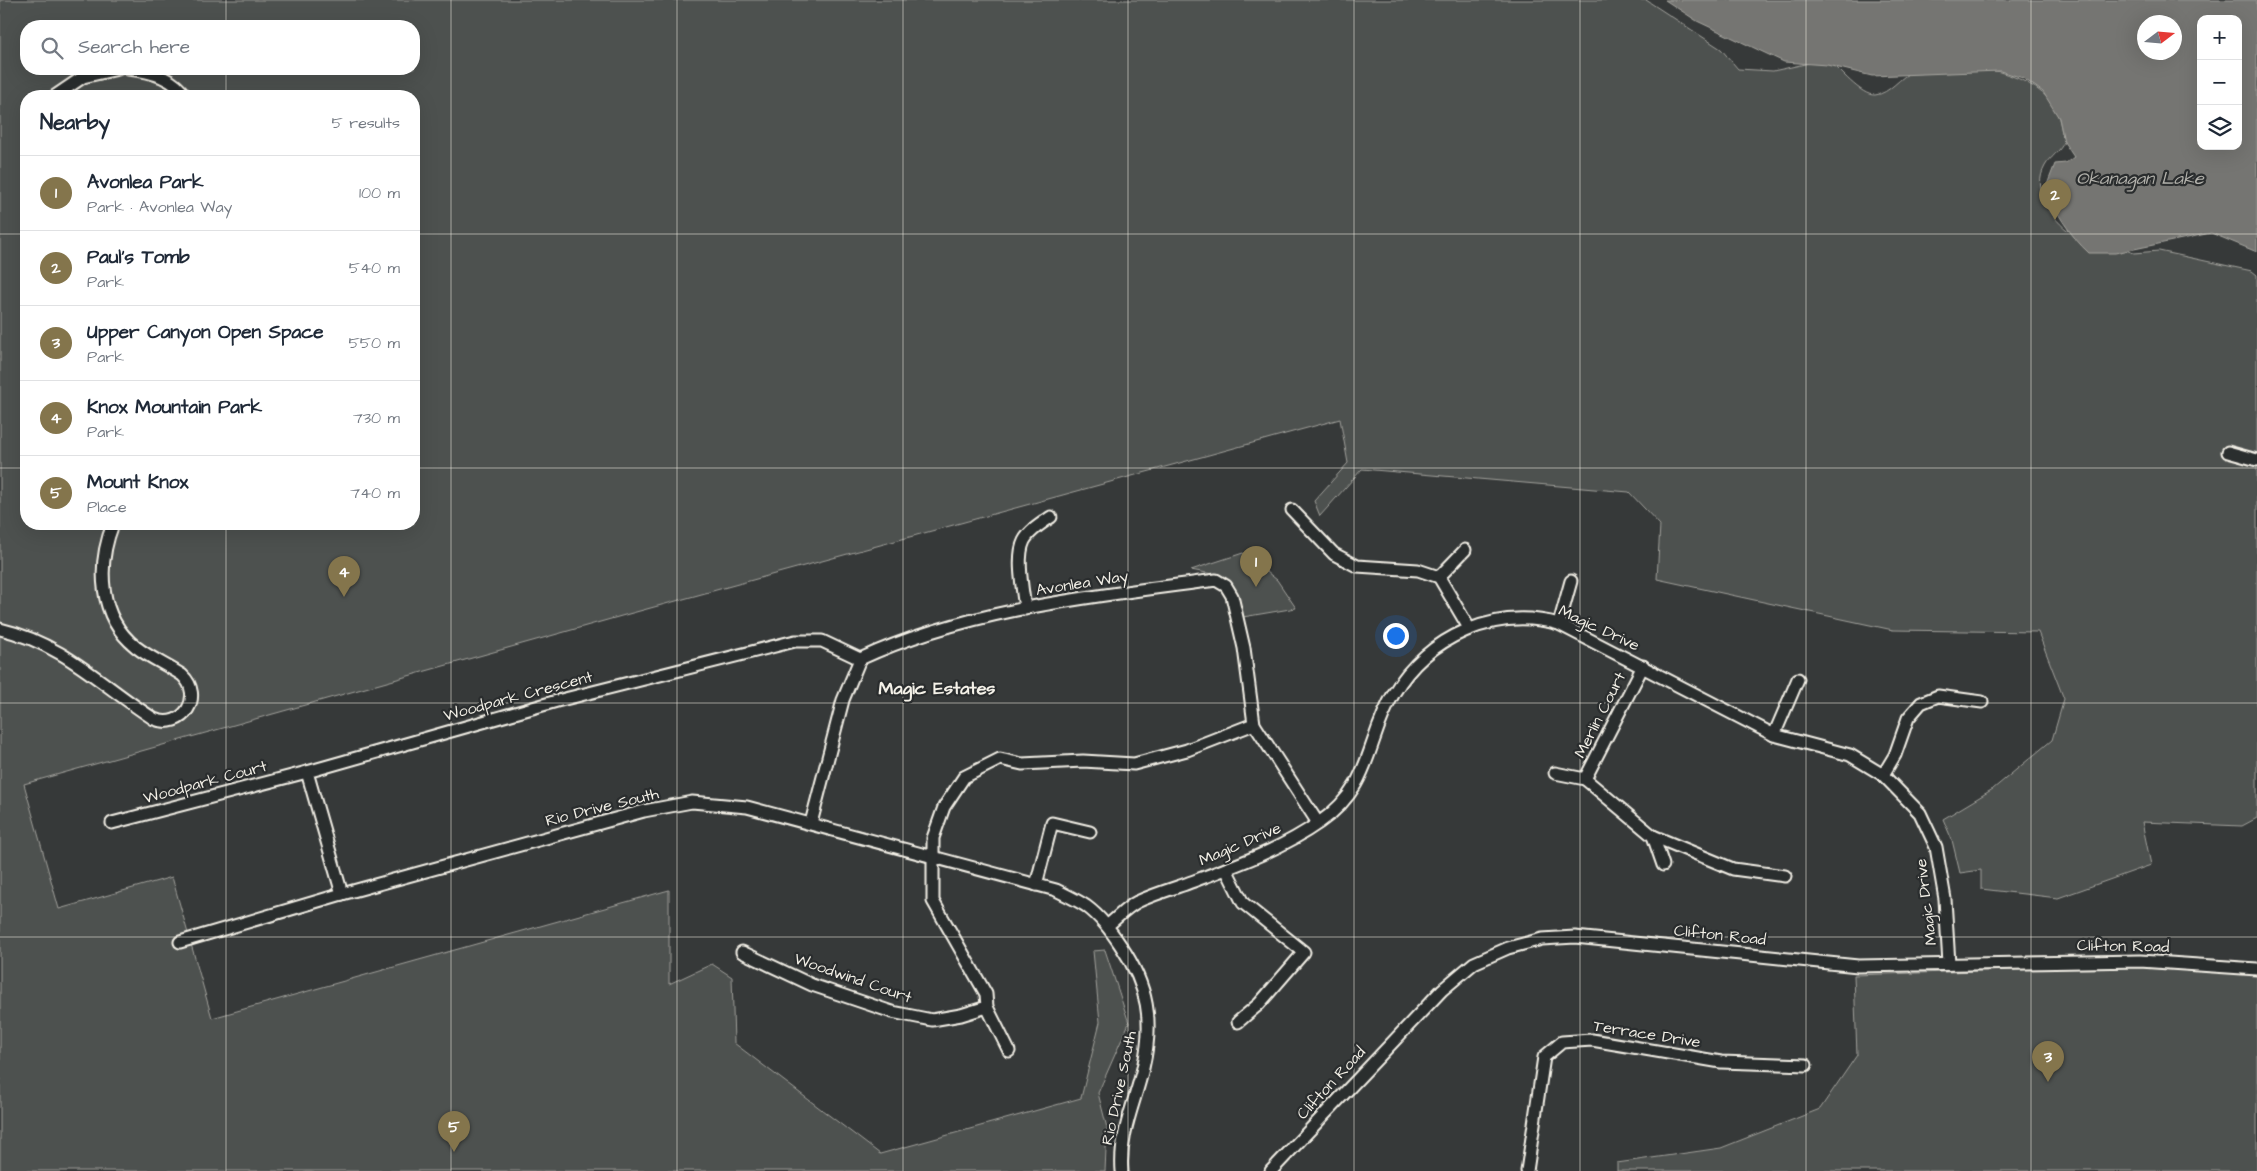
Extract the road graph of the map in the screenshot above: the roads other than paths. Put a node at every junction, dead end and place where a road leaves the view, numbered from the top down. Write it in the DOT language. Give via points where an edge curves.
graph roads {
  1 [pos="89,75"];
  2 [pos="157,75"];
  3 [pos="64,90"];
  4 [pos="180,90"];
  5 [pos="2228,452"];
  6 [pos="2257,460"];
  7 [pos="1292,510"];
  8 [pos="1051,517"];
  9 [pos="111,530"];
  10 [pos="1465,550"];
  11 [pos="1440,577"];
  12 [pos="1571,580"];
  13 [pos="1025,609"];
  14 [pos="1560,624"];
  15 [pos="1469,628"];
  16 [pos="0,629"];
  17 [pos="860,659"];
  18 [pos="1643,666"];
  19 [pos="1798,679"];
  20 [pos="1982,702"];
  21 [pos="1254,724"];
  22 [pos="1774,735"];
  23 [pos="307,772"];
  24 [pos="1554,773"];
  25 [pos="1883,775"];
  26 [pos="1585,778"];
  27 [pos="112,823"];
  28 [pos="811,823"];
  29 [pos="1318,823"];
  30 [pos="1090,832"];
  31 [pos="1653,836"];
  32 [pos="932,856"];
  33 [pos="1663,865"];
  34 [pos="1226,869"];
  35 [pos="1784,876"];
  36 [pos="1036,885"];
  37 [pos="342,894"];
  38 [pos="1108,925"];
  39 [pos="180,942"];
  40 [pos="742,952"];
  41 [pos="1949,964"];
  42 [pos="2257,969"];
  43 [pos="987,1007"];
  44 [pos="1238,1022"];
  45 [pos="1009,1051"];
  46 [pos="1806,1066"];
  47 [pos="1122,1171"];
  48 [pos="1272,1171"];
  49 [pos="1527,1171"];
  1 -- 3 [label="street"];
  2 -- 4 [label="street"];
  5 -- 6 [label="street"];
  7 -- 11 [label="street" via="1334,554 1356,566 1418,570"];
  8 -- 13 [label="street" via="1039,524 1024,541 1020,566"];
  9 -- 16 [label="street" via="103,563 106,603 118,626 135,646 188,681 192,701 183,716 167,722 154,719 63,653 23,635"];
  10 -- 11 [label="street"];
  11 -- 15 [label="street"];
  12 -- 14 [label="street"];
  13 -- 17 [label="street, Avonlea Way" via="897,642"];
  13 -- 21 [label="street, Avonlea Way" via="1216,580 1226,586 1232,596 1244,648"];
  14 -- 15 [label="street, Magic Drive" via="1507,619"];
  14 -- 18 [label="street, Magic Drive"];
  15 -- 29 [label="street, Magic Drive" via="1444,642 1414,666 1394,694 1356,786 1340,808"];
  17 -- 23 [label="street, Woodpark Crescent" via="822,641 794,641 557,701"];
  17 -- 28 [label="street" via="843,700"];
  18 -- 22 [label="street, Magic Drive"];
  18 -- 26 [label="street, Merlin Court"];
  19 -- 22 [label="street"];
  20 -- 25 [label="street" via="1938,696 1921,703 1908,718 1895,754"];
  21 -- 29 [label="street, Avonlea Way"];
  21 -- 32 [label="street" via="1187,750 1134,764 1083,761 1022,764 1000,760 964,777 944,807 933,838"];
  22 -- 25 [label="street, Magic Drive" via="1850,755"];
  23 -- 27 [label="street, Woodpark Court"];
  23 -- 37 [label="street"];
  24 -- 26 [label="street, Merlin Court"];
  25 -- 41 [label="street, Magic Drive" via="1920,813 1936,847 1945,899"];
  26 -- 31 [label="street, Merlin Court"];
  28 -- 32 [label="street, Rio Drive South"];
  28 -- 37 [label="street, Rio Drive South" via="747,807 692,802 644,811"];
  29 -- 34 [label="street, Magic Drive" via="1284,845"];
  30 -- 36 [label="street" via="1052,823"];
  31 -- 33 [label="street"];
  31 -- 35 [label="street, Merlin Court" via="1733,869"];
  32 -- 36 [label="street, Rio Drive South"];
  32 -- 43 [label="street" via="933,901 986,994"];
  34 -- 38 [label="street, Magic Drive" via="1136,902"];
  34 -- 44 [label="street" via="1243,903 1304,952 1259,1004"];
  36 -- 38 [label="street, Rio Drive South" via="1056,890 1086,906"];
  37 -- 39 [label="street, Rio Drive South"];
  38 -- 47 [label="street, Rio Drive South" via="1132,962 1142,983 1149,1011 1149,1037 1143,1069 1124,1131 1120,1155"];
  40 -- 43 [label="street, Woodwind Court" via="812,985 892,1012 932,1020"];
  41 -- 42 [label="street, Clifton Road" via="2140,961"];
  41 -- 48 [label="street, Clifton Road" via="1858,966 1574,937 1542,939 1508,948 1474,963 1442,990"];
  43 -- 45 [label="street"];
  46 -- 49 [label="street, Terrace Drive" via="1721,1062 1592,1040 1562,1042 1544,1057"];
}
